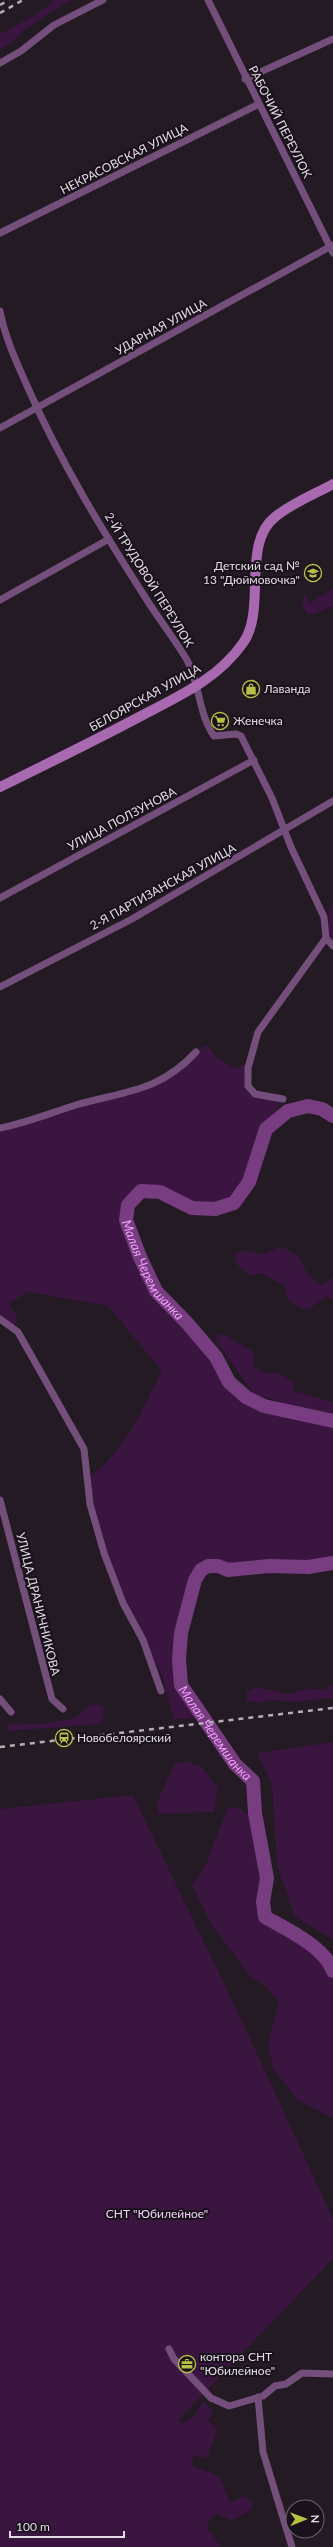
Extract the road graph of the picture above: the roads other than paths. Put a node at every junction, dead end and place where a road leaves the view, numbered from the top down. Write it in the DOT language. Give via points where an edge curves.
graph roads {
  1 [pos="103,0"];
  2 [pos="208,0"];
  3 [pos="333,39"];
  4 [pos="0,63"];
  5 [pos="245,79"];
  6 [pos="259,104"];
  7 [pos="0,234"];
  8 [pos="332,248"];
  9 [pos="0,312"];
  10 [pos="1,322"];
  11 [pos="37,408"];
  12 [pos="0,428"];
  13 [pos="333,484"];
  14 [pos="109,538"];
  15 [pos="0,600"];
  16 [pos="198,686"];
  17 [pos="254,760"];
  18 [pos="0,787"];
  19 [pos="333,801"];
  20 [pos="286,831"];
  21 [pos="0,898"];
  22 [pos="326,938"];
  23 [pos="333,946"];
  24 [pos="0,987"];
  25 [pos="196,1052"];
  26 [pos="283,1099"];
  27 [pos="0,1128"];
  28 [pos="0,1319"];
  29 [pos="0,1500"];
  30 [pos="161,1691"];
  31 [pos="0,1699"];
  32 [pos="63,1709"];
  33 [pos="11,1712"];
  34 [pos="169,2349"];
  35 [pos="333,2374"];
  36 [pos="258,2397"];
  37 [pos="292,2547"];
  1 -- 4 [label="street" via="54,25 21,51"];
  2 -- 5 [label="street, РАБОЧИЙ ПЕРЕУЛОК"];
  3 -- 5 [label="street"];
  5 -- 6 [label="street, РАБОЧИЙ ПЕРЕУЛОК"];
  6 -- 7 [label="street, НЕКРАСОВСКАЯ УЛИЦА"];
  6 -- 8 [label="street, РАБОЧИЙ ПЕРЕУЛОК"];
  8 -- 11 [label="street, УДАРНАЯ УЛИЦА"];
  9 -- 10 [label="street, 2-Й ТРУДОВОЙ ПЕРЕУЛОК"];
  10 -- 11 [label="street, 2-Й ТРУДОВОЙ ПЕРЕУЛОК"];
  11 -- 12 [label="street, УДАРНАЯ УЛИЦА"];
  11 -- 14 [label="street, 2-Й ТРУДОВОЙ ПЕРЕУЛОК" via="71,474"];
  13 -- 16 [label="street, БЕЛОЯРСКАЯ УЛИЦА" via="275,517 266,527 260,542 252,622 244,642 219,669"];
  14 -- 15 [label="street"];
  14 -- 16 [label="street, 2-Й ТРУДОВОЙ ПЕРЕУЛОК" via="187,660"];
  16 -- 17 [label="street, 2-Й ТРУДОВОЙ ПЕРЕУЛОК" via="203,716 214,736 241,736"];
  16 -- 18 [label="street, БЕЛОЯРСКАЯ УЛИЦА"];
  17 -- 20 [label="street, 2-Й ТРУДОВОЙ ПЕРЕУЛОК"];
  17 -- 21 [label="street, УЛИЦА ПОЛЗУНОВА"];
  19 -- 20 [label="street, 2-Я ПАРТИЗАНСКАЯ УЛИЦА"];
  20 -- 22 [label="street, 2-Й ТРУДОВОЙ ПЕРЕУЛОК" via="290,847 324,917"];
  20 -- 24 [label="street, 2-Я ПАРТИЗАНСКАЯ УЛИЦА" via="132,919"];
  22 -- 23 [label="street"];
  22 -- 26 [label="street" via="258,1032 248,1068 248,1086 255,1094"];
  25 -- 27 [label="street" via="183,1067 151,1086"];
  28 -- 30 [label="street" via="18,1332 84,1449 90,1504 104,1553 123,1603 143,1640"];
  29 -- 32 [label="street, УЛИЦА ДРАНИЧНИКОВА" via="52,1699"];
  31 -- 33 [label="street"];
  34 -- 36 [label="street" via="174,2359 211,2398 229,2406"];
  35 -- 36 [label="street" via="302,2373"];
  36 -- 37 [label="street" via="264,2452"];
}
